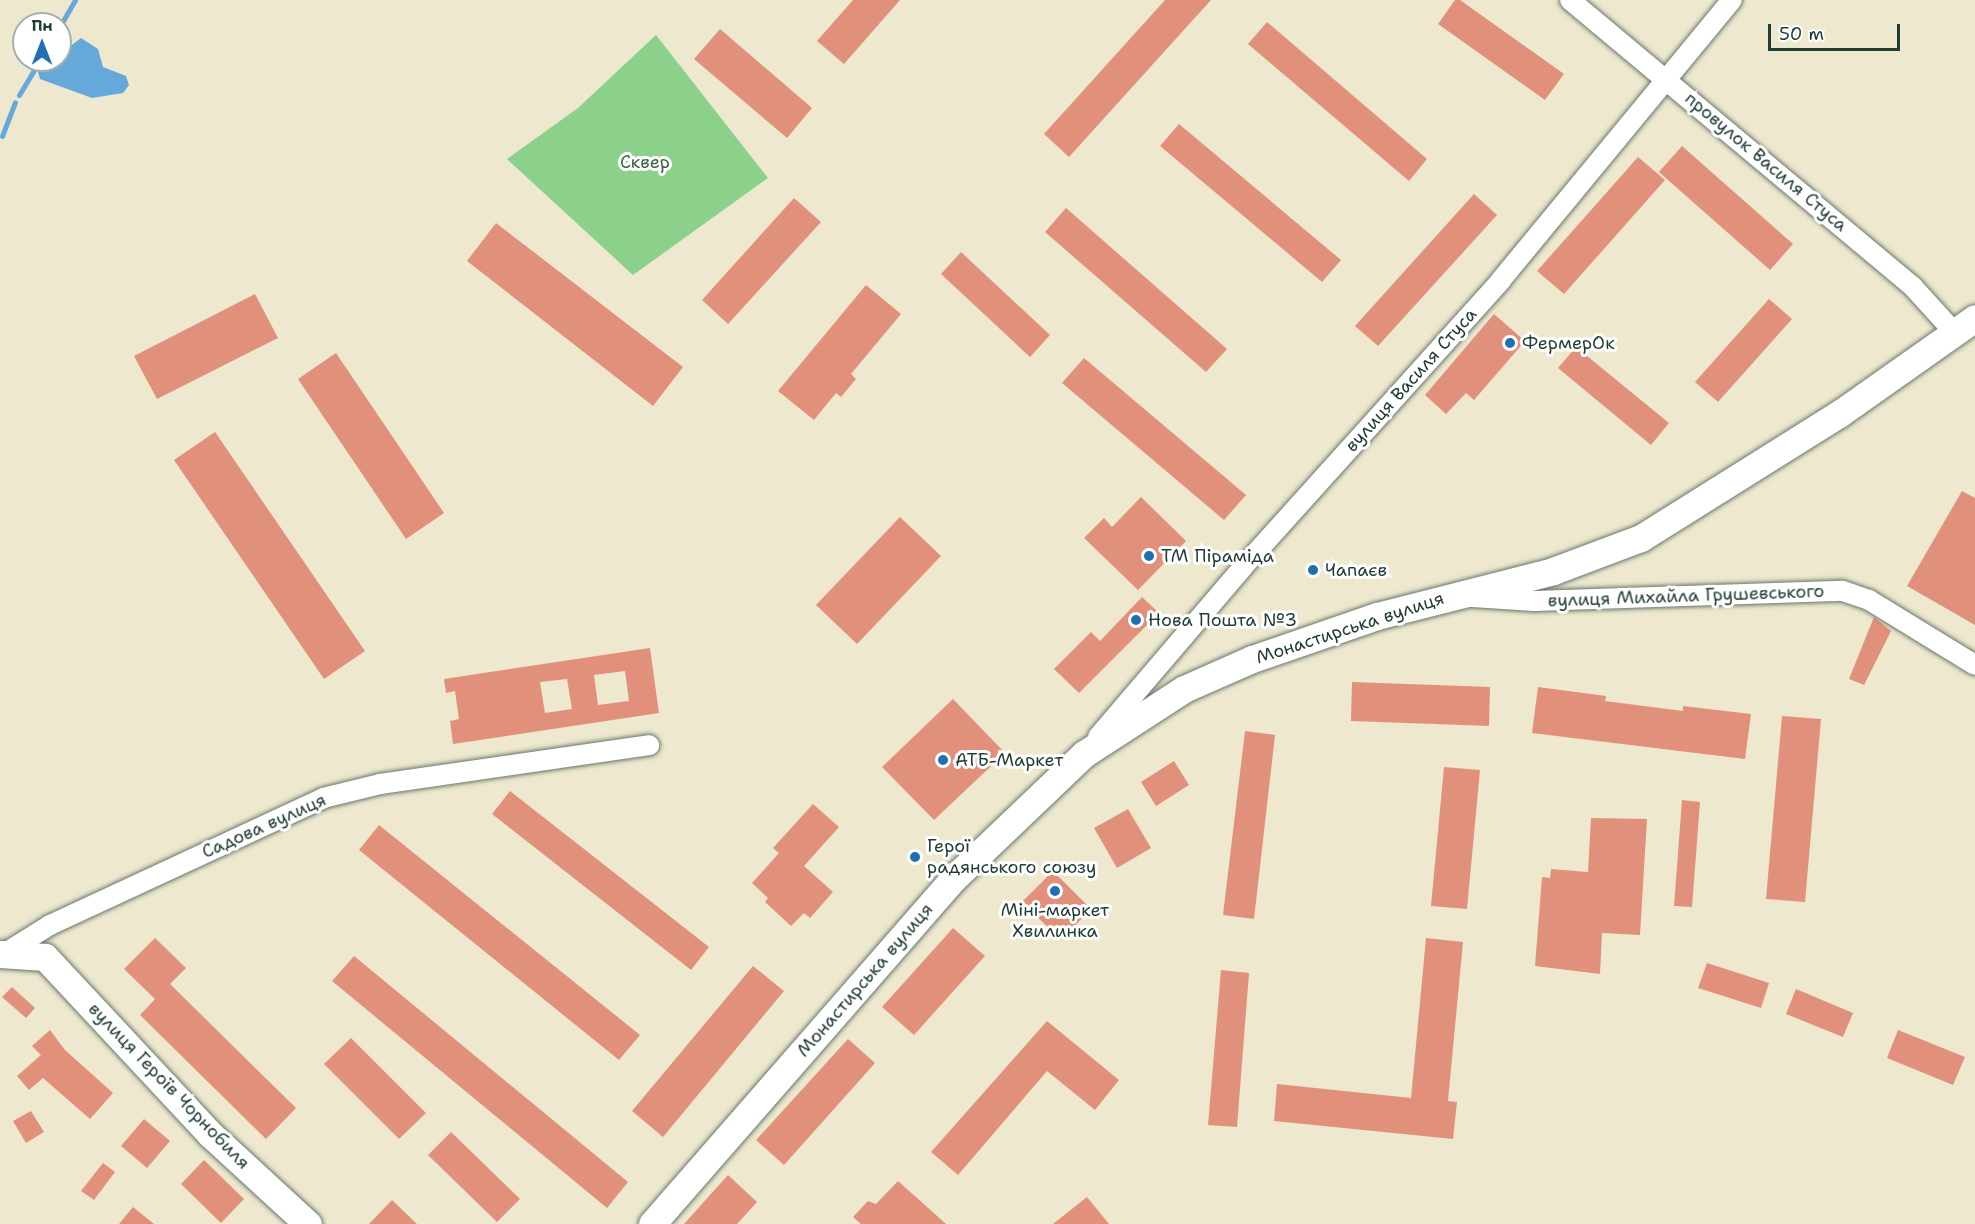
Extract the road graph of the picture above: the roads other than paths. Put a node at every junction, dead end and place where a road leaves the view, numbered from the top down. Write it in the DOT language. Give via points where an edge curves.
graph roads {
  1 [pos="1570,0"];
  2 [pos="1732,0"];
  3 [pos="1666,78"];
  4 [pos="1964,325"];
  5 [pos="1450,596"];
  6 [pos="1975,665"];
  7 [pos="649,745"];
  8 [pos="1084,754"];
  9 [pos="12,953"];
  10 [pos="308,1224"];
  11 [pos="652,1224"];
  1 -- 3 [label="street, провулок Василя Стуса"];
  2 -- 3 [label="street, вулиця Василя Стуса"];
  3 -- 4 [label="street, провулок Василя Стуса"];
  3 -- 8 [label="street, вулиця Василя Стуса" via="1501,280 1243,567"];
  4 -- 5 [label="main road, Монастирська вулиця" via="1839,414 1641,538 1553,572"];
  5 -- 6 [label="street, вулиця Михайла Грушевського" via="1534,601 1843,591 1869,600"];
  5 -- 8 [label="main road, Монастирська вулиця" via="1309,638 1223,672 1184,689"];
  7 -- 9 [label="street, Садова вулиця" via="380,784 323,798 51,925"];
  8 -- 11 [label="main road, Монастирська вулиця" via="952,880"];
  9 -- 10 [label="main road, вулиця Героїв Чорнобиля" via="45,957 210,1134"];
}
